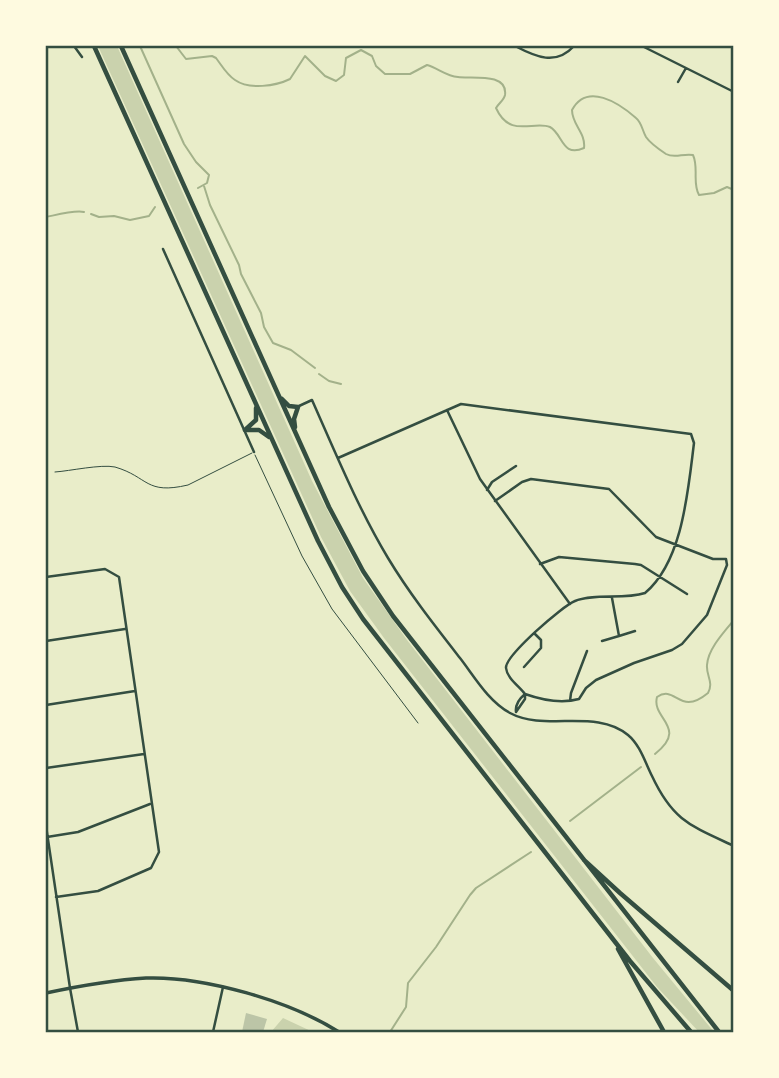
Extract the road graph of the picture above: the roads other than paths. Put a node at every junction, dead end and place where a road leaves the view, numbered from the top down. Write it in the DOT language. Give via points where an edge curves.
graph roads {
  1 [pos="74,46"];
  2 [pos="94,46"];
  3 [pos="121,46"];
  4 [pos="515,46"];
  5 [pos="574,46"];
  6 [pos="642,46"];
  7 [pos="82,57"];
  8 [pos="686,68"];
  9 [pos="678,82"];
  10 [pos="733,92"];
  11 [pos="163,249"];
  12 [pos="279,396"];
  13 [pos="256,406"];
  14 [pos="298,407"];
  15 [pos="447,409"];
  16 [pos="245,430"];
  17 [pos="295,431"];
  18 [pos="271,439"];
  19 [pos="254,452"];
  20 [pos="338,458"];
  21 [pos="516,466"];
  22 [pos="55,472"];
  23 [pos="487,489"];
  24 [pos="495,501"];
  25 [pos="677,545"];
  26 [pos="540,564"];
  27 [pos="46,577"];
  28 [pos="658,577"];
  29 [pos="687,594"];
  30 [pos="612,598"];
  31 [pos="570,604"];
  32 [pos="126,629"];
  33 [pos="635,631"];
  34 [pos="534,634"];
  35 [pos="619,636"];
  36 [pos="46,641"];
  37 [pos="602,642"];
  38 [pos="587,651"];
  39 [pos="524,667"];
  40 [pos="135,691"];
  41 [pos="525,694"];
  42 [pos="570,701"];
  43 [pos="46,705"];
  44 [pos="515,713"];
  45 [pos="418,723"];
  46 [pos="144,754"];
  47 [pos="46,768"];
  48 [pos="152,804"];
  49 [pos="46,826"];
  50 [pos="47,836"];
  51 [pos="733,846"];
  52 [pos="575,851"];
  53 [pos="56,897"];
  54 [pos="612,939"];
  55 [pos="223,987"];
  56 [pos="70,988"];
  57 [pos="733,990"];
  58 [pos="46,993"];
  59 [pos="78,1032"];
  60 [pos="214,1032"];
  61 [pos="339,1032"];
  62 [pos="664,1032"];
  63 [pos="691,1032"];
  64 [pos="719,1032"];
  1 -- 7 [label="street"];
  2 -- 13 [label="highway"];
  3 -- 12 [label="highway"];
  4 -- 5 [label="street" via="545,59 561,56"];
  6 -- 8 [label="street"];
  8 -- 9 [label="street"];
  8 -- 10 [label="street"];
  11 -- 16 [label="street"];
  12 -- 14 [label="highway" via="289,406"];
  12 -- 17 [label="highway"];
  13 -- 16 [label="highway" via="256,419"];
  13 -- 18 [label="highway"];
  14 -- 17 [label="highway"];
  14 -- 20 [label="street" via="312,400"];
  15 -- 20 [label="street"];
  15 -- 23 [label="street"];
  15 -- 25 [label="street" via="472,404 691,434 694,443"];
  16 -- 18 [label="highway" via="259,430"];
  16 -- 19 [label="street"];
  17 -- 52 [label="highway" via="337,523 377,594"];
  18 -- 54 [label="highway" via="330,565 363,619"];
  19 -- 22 [label="lane" via="177,488 150,486 112,466"];
  19 -- 45 [label="lane" via="332,609"];
  20 -- 44 [label="street" via="402,580 491,698"];
  21 -- 23 [label="street"];
  23 -- 24 [label="street"];
  24 -- 25 [label="street" via="531,479 609,489 656,537"];
  24 -- 26 [label="street"];
  25 -- 28 [label="street"];
  25 -- 42 [label="street" via="713,559 726,559 726,570 707,615 677,648 596,680 579,699"];
  26 -- 28 [label="street" via="559,557 635,564"];
  26 -- 31 [label="street"];
  27 -- 32 [label="street" via="111,570 119,577"];
  28 -- 29 [label="street"];
  28 -- 30 [label="street" via="645,593"];
  30 -- 31 [label="street"];
  30 -- 35 [label="street"];
  31 -- 34 [label="street"];
  32 -- 36 [label="street"];
  32 -- 40 [label="street"];
  33 -- 35 [label="street"];
  34 -- 39 [label="street" via="541,640 541,648"];
  34 -- 41 [label="street" via="506,665 509,676"];
  35 -- 37 [label="street"];
  38 -- 42 [label="street"];
  40 -- 43 [label="street"];
  40 -- 46 [label="street"];
  41 -- 42 [label="street"];
  41 -- 44 [label="street"];
  44 -- 51 [label="street" via="528,719 620,729 640,750 675,814"];
  46 -- 47 [label="street"];
  46 -- 48 [label="street"];
  48 -- 50 [label="street" via="78,832"];
  48 -- 53 [label="street" via="159,852 151,868 98,891"];
  49 -- 50 [label="street"];
  50 -- 53 [label="street"];
  52 -- 57 [label="highway"];
  52 -- 64 [label="highway"];
  53 -- 56 [label="street"];
  54 -- 62 [label="highway"];
  54 -- 63 [label="highway"];
  55 -- 56 [label="main road" via="148,978"];
  55 -- 60 [label="street"];
  55 -- 61 [label="main road" via="270,1000"];
  56 -- 58 [label="main road"];
  56 -- 59 [label="street"];
}
